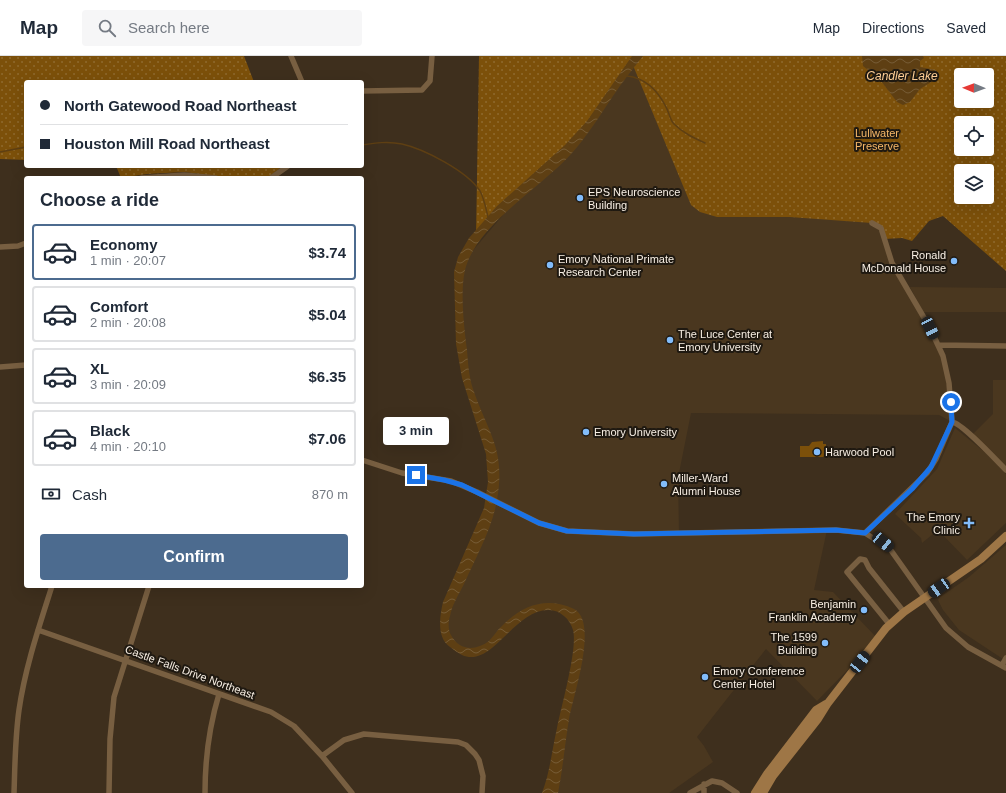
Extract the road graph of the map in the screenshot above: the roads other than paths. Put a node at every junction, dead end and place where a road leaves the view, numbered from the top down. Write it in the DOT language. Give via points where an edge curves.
graph roads {
  1 [pos="291,56"];
  2 [pos="432,56"];
  3 [pos="301,80"];
  4 [pos="364,91"];
  5 [pos="285,168"];
  6 [pos="170,176"];
  7 [pos="195,176"];
  8 [pos="274,176"];
  9 [pos="872,223"];
  10 [pos="24,244"];
  11 [pos="0,246"];
  12 [pos="938,345"];
  13 [pos="1006,346"];
  14 [pos="24,365"];
  15 [pos="0,367"];
  16 [pos="952,422"];
  17 [pos="364,461"];
  18 [pos="1006,470"];
  19 [pos="865,533"];
  20 [pos="1006,536"];
  21 [pos="51,588"];
  22 [pos="148,588"];
  23 [pos="926,597"];
  24 [pos="904,612"];
  25 [pos="890,624"];
  26 [pos="38,630"];
  27 [pos="1006,658"];
  28 [pos="125,660"];
  29 [pos="1004,666"];
  30 [pos="219,694"];
  31 [pos="828,702"];
  32 [pos="322,756"];
  33 [pos="704,784"];
  34 [pos="14,793"];
  35 [pos="109,793"];
  36 [pos="205,793"];
  37 [pos="352,793"];
  38 [pos="482,793"];
  39 [pos="690,793"];
  40 [pos="704,793"];
  41 [pos="737,793"];
  42 [pos="755,793"];
  43 [pos="763,793"];
  1 -- 3 [label="street"];
  2 -- 4 [label="street" via="430,81 422,90"];
  5 -- 8 [label="street"];
  6 -- 7 [label="street"];
  9 -- 12 [label="street" via="881,228 892,263"];
  10 -- 11 [label="street"];
  12 -- 13 [label="street"];
  12 -- 16 [label="street" via="948,375"];
  14 -- 15 [label="street"];
  16 -- 18 [label="street" via="956,422"];
  16 -- 19 [label="street" via="927,473"];
  17 -- 19 [label="street" via="402,473 451,481 553,528 634,534 836,530"];
  19 -- 23 [label="street" via="890,549"];
  20 -- 23 [label="main road" via="977,562"];
  21 -- 26 [label="street"];
  22 -- 28 [label="street"];
  23 -- 24 [label="main road"];
  23 -- 29 [label="street" via="941,623 957,639"];
  24 -- 25 [label="main road"];
  24 -- 25 [label="street" via="865,560 860,559 847,572"];
  25 -- 31 [label="main road"];
  26 -- 28 [label="street, Castle Falls Drive Northeast"];
  26 -- 34 [label="street" via="19,710"];
  27 -- 29 [label="street"];
  28 -- 30 [label="street, Castle Falls Drive Northeast"];
  28 -- 35 [label="street" via="111,715"];
  30 -- 32 [label="street, Castle Falls Drive Northeast" via="279,716 300,732"];
  30 -- 36 [label="street" via="207,745"];
  31 -- 42 [label="main road" via="816,710"];
  31 -- 43 [label="main road"];
  32 -- 37 [label="street, Castle Falls Drive Northeast"];
  32 -- 38 [label="street" via="344,740 364,734 458,742 466,745 479,760 483,776"];
  33 -- 39 [label="street"];
  33 -- 40 [label="street"];
  33 -- 41 [label="street" via="717,781"];
}
